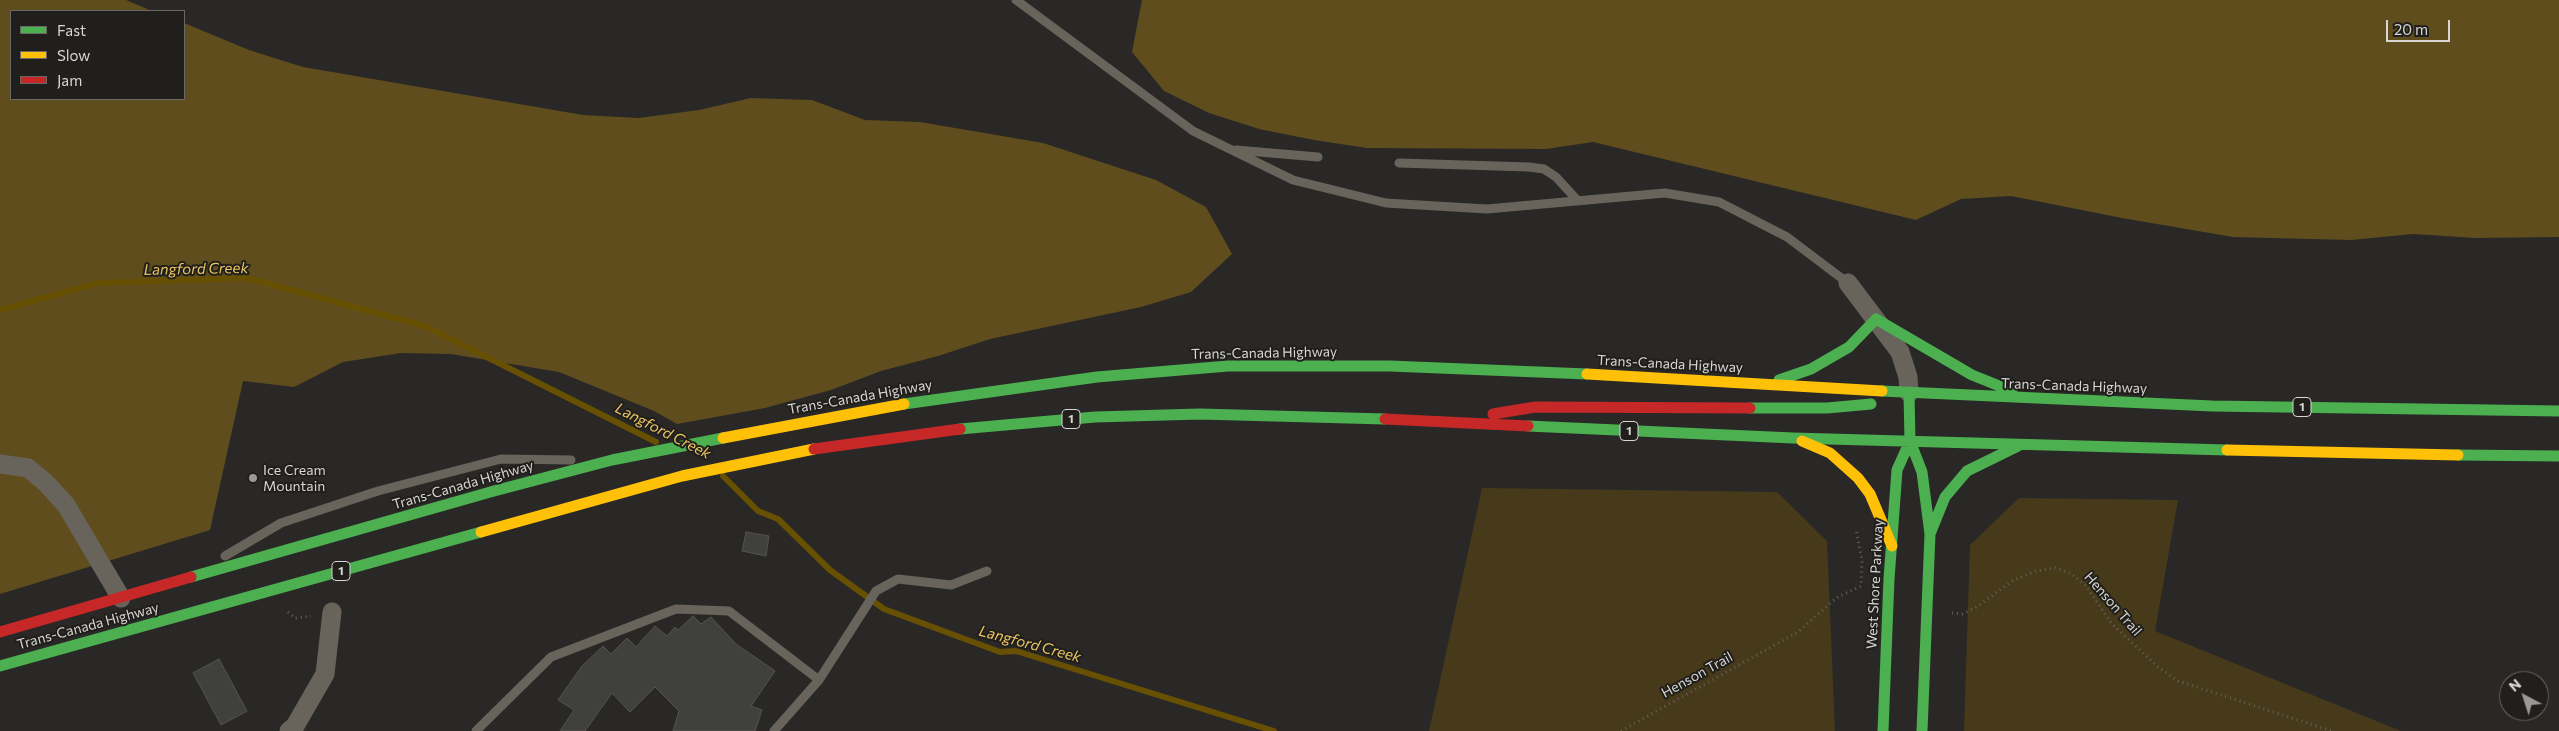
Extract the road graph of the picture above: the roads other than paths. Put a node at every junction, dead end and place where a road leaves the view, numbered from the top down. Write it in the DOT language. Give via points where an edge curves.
graph roads {
  1 [pos="1016,0"];
  2 [pos="1232,150"];
  3 [pos="1318,157"];
  4 [pos="1399,163"];
  5 [pos="1578,201"];
  6 [pos="1848,284"];
  7 [pos="1876,319"];
  8 [pos="1768,384"];
  9 [pos="1908,393"];
  10 [pos="2044,400"];
  11 [pos="2559,411"];
  12 [pos="1465,423"];
  13 [pos="1793,438"];
  14 [pos="1910,441"];
  15 [pos="2024,444"];
  16 [pos="2559,456"];
  17 [pos="612,460"];
  18 [pos="0,464"];
  19 [pos="682,476"];
  20 [pos="588,489"];
  21 [pos="1930,534"];
  22 [pos="1892,546"];
  23 [pos="987,572"];
  24 [pos="185,580"];
  25 [pos="122,598"];
  26 [pos="141,604"];
  27 [pos="332,612"];
  28 [pos="0,632"];
  29 [pos="0,666"];
  30 [pos="819,680"];
  31 [pos="295,729"];
  32 [pos="476,731"];
  33 [pos="774,731"];
  34 [pos="1884,731"];
  35 [pos="1922,731"];
  1 -- 2 [label="lane" via="1192,131"];
  2 -- 3 [label="lane"];
  2 -- 5 [label="lane" via="1293,180 1386,203 1487,209"];
  4 -- 5 [label="lane" via="1544,169"];
  5 -- 6 [label="lane" via="1666,193 1719,202 1787,237"];
  6 -- 7 [label="street"];
  7 -- 8 [label="main road" via="1849,347 1811,369"];
  7 -- 9 [label="street" via="1900,352 1908,377"];
  7 -- 10 [label="main road" via="1972,375 2000,388"];
  8 -- 9 [label="main road, Trans-Canada Highway / 1"];
  8 -- 17 [label="main road, Trans-Canada Highway / 1" via="1426,368 1228,366 1097,377 934,398"];
  9 -- 10 [label="main road, Trans-Canada Highway / 1"];
  9 -- 12 [label="main road" via="1858,407 1535,407 1505,410"];
  9 -- 14 [label="main road, West Shore Parkway"];
  10 -- 11 [label="main road, Trans-Canada Highway / 1"];
  12 -- 13 [label="main road, Trans-Canada Highway / 1"];
  12 -- 19 [label="main road, Trans-Canada Highway / 1" via="1210,414 1095,417 959,429 826,447"];
  13 -- 14 [label="main road, Trans-Canada Highway / 1"];
  13 -- 22 [label="main road" via="1830,453 1858,478 1870,494"];
  14 -- 15 [label="main road, Trans-Canada Highway / 1"];
  14 -- 21 [label="main road, West Shore Parkway" via="1922,472"];
  14 -- 22 [label="main road, West Shore Parkway" via="1897,470"];
  15 -- 16 [label="main road, Trans-Canada Highway / 1"];
  15 -- 21 [label="main road" via="1967,471 1945,497"];
  17 -- 24 [label="main road, Trans-Canada Highway / 1"];
  17 -- 24 [label="lane" via="501,459 378,491 281,523"];
  18 -- 25 [label="street" via="28,468 53,490 80,526"];
  19 -- 20 [label="main road"];
  19 -- 29 [label="main road, Trans-Canada Highway / 1"];
  21 -- 35 [label="main road, West Shore Parkway"];
  22 -- 34 [label="main road, West Shore Parkway"];
  23 -- 30 [label="lane" via="950,585 898,578 876,591"];
  24 -- 25 [label="main road, Trans-Canada Highway / 1"];
  25 -- 26 [label="main road"];
  25 -- 28 [label="main road, Trans-Canada Highway / 1"];
  27 -- 31 [label="street" via="325,674"];
  30 -- 32 [label="lane" via="729,611 676,609 551,657"];
  30 -- 33 [label="lane"];
}
